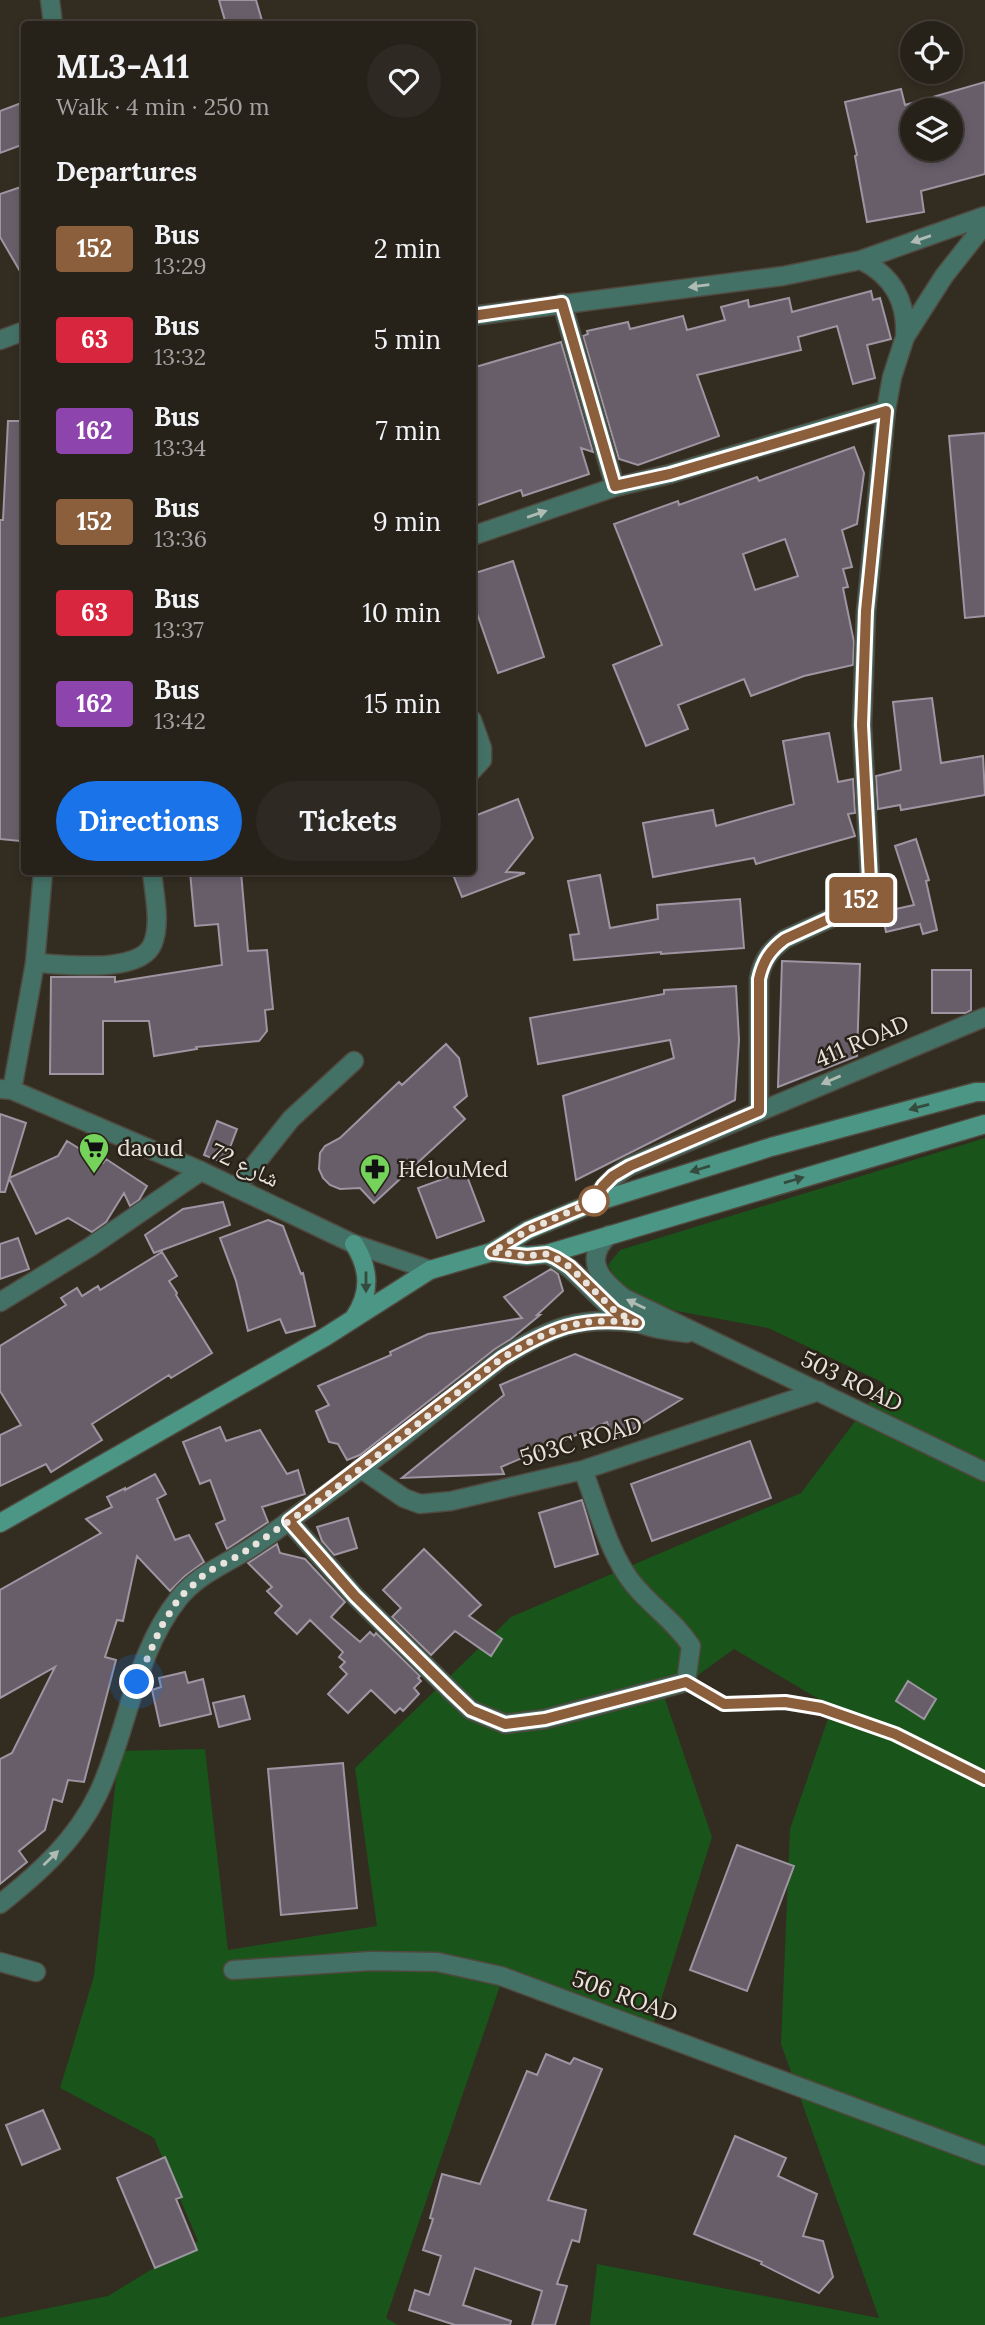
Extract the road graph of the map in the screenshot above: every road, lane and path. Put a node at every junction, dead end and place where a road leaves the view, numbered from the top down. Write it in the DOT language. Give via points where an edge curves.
graph roads {
  1 [pos="50,0"];
  2 [pos="53,21"];
  3 [pos="985,216"];
  4 [pos="985,224"];
  5 [pos="861,260"];
  6 [pos="562,303"];
  7 [pos="476,315"];
  8 [pos="21,332"];
  9 [pos="905,337"];
  10 [pos="0,341"];
  11 [pos="886,411"];
  12 [pos="615,486"];
  13 [pos="476,535"];
  14 [pos="476,731"];
  15 [pos="476,769"];
  16 [pos="43,875"];
  17 [pos="152,875"];
  18 [pos="35,963"];
  19 [pos="985,1017"];
  20 [pos="354,1061"];
  21 [pos="6,1089"];
  22 [pos="985,1092"];
  23 [pos="759,1111"];
  24 [pos="985,1124"];
  25 [pos="201,1171"];
  26 [pos="236,1188"];
  27 [pos="593,1203"];
  28 [pos="609,1234"];
  29 [pos="354,1244"];
  30 [pos="492,1252"];
  31 [pos="547,1254"];
  32 [pos="430,1270"];
  33 [pos="0,1302"];
  34 [pos="353,1320"];
  35 [pos="637,1323"];
  36 [pos="697,1334"];
  37 [pos="819,1391"];
  38 [pos="360,1468"];
  39 [pos="583,1469"];
  40 [pos="985,1472"];
  41 [pos="289,1521"];
  42 [pos="0,1523"];
  43 [pos="686,1682"];
  44 [pos="985,1779"];
  45 [pos="0,1904"];
  46 [pos="0,1962"];
  47 [pos="233,1970"];
  48 [pos="36,1972"];
  49 [pos="985,2156"];
  1 -- 2 [label="street"];
  3 -- 5 [label="street, one-way"];
  4 -- 9 [label="street"];
  5 -- 6 [label="street, one-way" via="783,276"];
  5 -- 9 [label="street" via="881,272 897,290 906,320"];
  6 -- 7 [label="street"];
  6 -- 12 [label="street"];
  8 -- 10 [label="street"];
  9 -- 11 [label="street"];
  11 -- 12 [label="street"];
  11 -- 23 [label="street" via="866,611 862,725 870,880 853,908 785,939 761,967"];
  13 -- 12 [label="street, one-way"];
  14 -- 15 [label="street" via="482,748"];
  16 -- 18 [label="street"];
  17 -- 18 [label="street" via="157,919 149,952 138,960 112,964"];
  18 -- 21 [label="street"];
  19 -- 23 [label="street, 411 ROAD, one-way"];
  20 -- 26 [label="street" via="290,1119"];
  21 -- 25 [label="street, شارع 72"];
  22 -- 27 [label="main road, one-way" via="771,1147"];
  23 -- 27 [label="street, 411 ROAD" via="630,1166 613,1176"];
  28 -- 24 [label="main road, one-way"];
  25 -- 26 [label="street, شارع 72"];
  25 -- 33 [label="street"];
  26 -- 29 [label="street, شارع 72"];
  27 -- 30 [label="main road" via="528,1230"];
  28 -- 31 [label="main road"];
  36 -- 28 [label="street, one-way" via="609,1287 595,1259"];
  29 -- 32 [label="street, شارع 72"];
  29 -- 34 [label="main road, one-way" via="368,1282"];
  30 -- 31 [label="main road"];
  30 -- 32 [label="main road"];
  31 -- 35 [label="street" via="570,1267 615,1311"];
  32 -- 34 [label="main road"];
  34 -- 42 [label="main road"];
  35 -- 36 [label="street"];
  35 -- 38 [label="street" via="586,1321 534,1338"];
  36 -- 37 [label="street, 503 ROAD"];
  37 -- 39 [label="street, 503C ROAD"];
  37 -- 40 [label="street, 503 ROAD"];
  38 -- 39 [label="street, 503C ROAD" via="420,1504 451,1501"];
  38 -- 41 [label="street"];
  39 -- 43 [label="street" via="626,1573 691,1646"];
  41 -- 43 [label="street" via="355,1596 471,1710 505,1724 545,1719"];
  45 -- 41 [label="street, one-way" via="73,1837 98,1793 145,1660 179,1598 207,1572"];
  43 -- 44 [label="lane" via="724,1704 785,1702 821,1708 895,1734"];
  46 -- 48 [label="street"];
  47 -- 49 [label="street, 506 ROAD" via="371,1961 437,1962 501,1976"];
}
